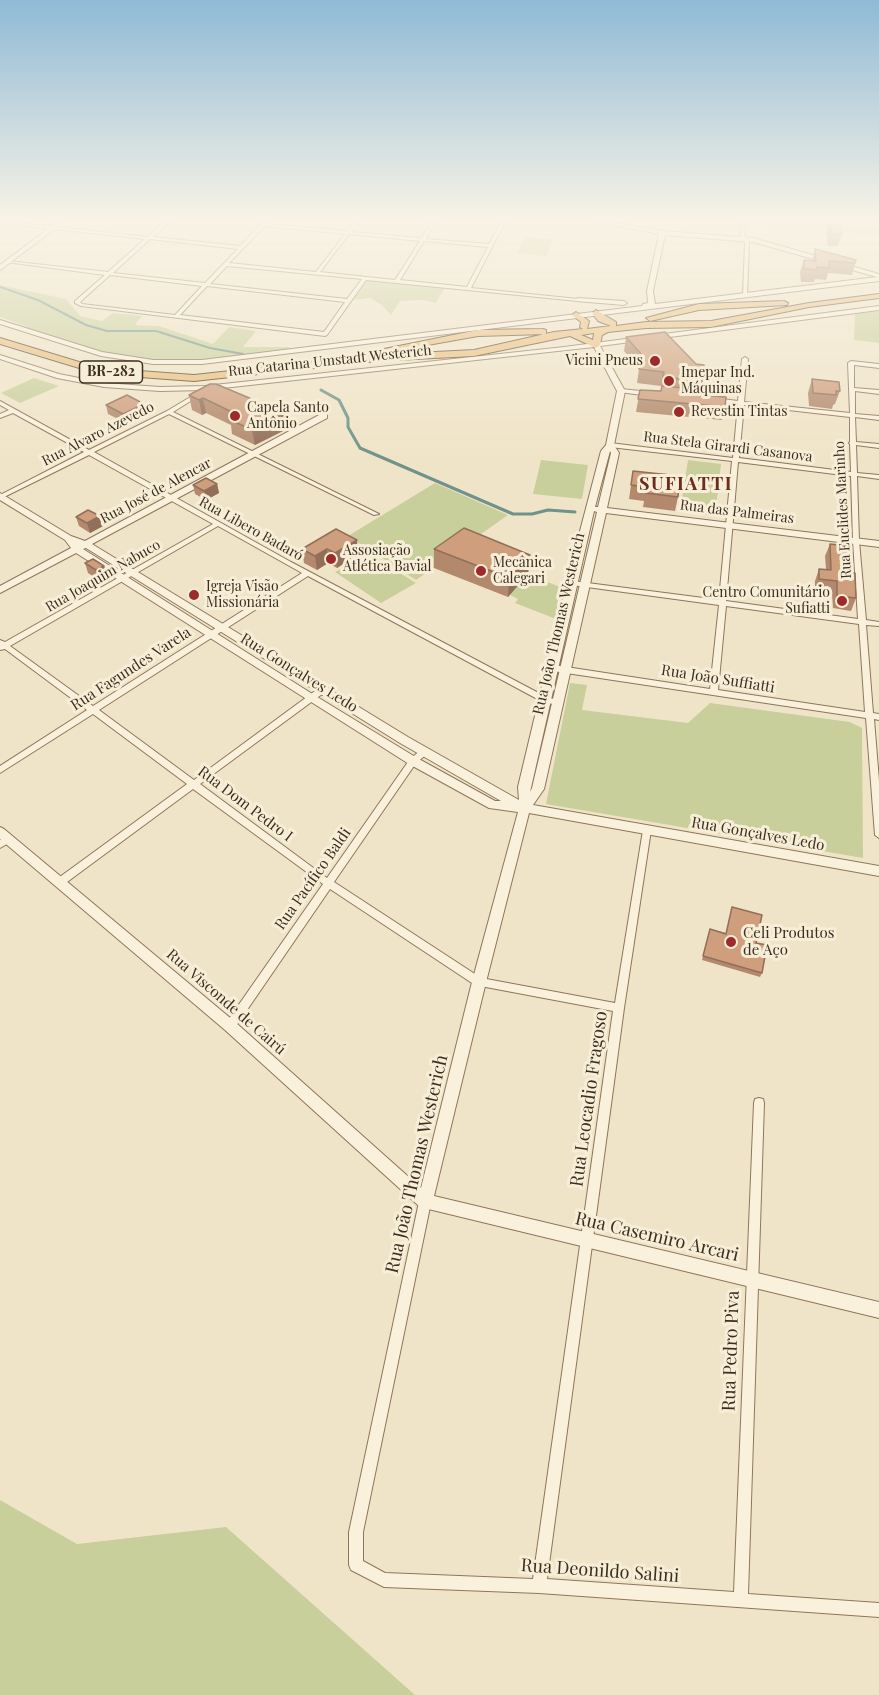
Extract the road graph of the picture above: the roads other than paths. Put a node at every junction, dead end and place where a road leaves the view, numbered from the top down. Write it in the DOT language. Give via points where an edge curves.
graph roads {
  1 [pos="80,299"];
  2 [pos="192,299"];
  3 [pos="332,299"];
  4 [pos="569,299"];
  5 [pos="643,299"];
  6 [pos="650,299"];
  7 [pos="716,299"];
  8 [pos="814,299"];
  9 [pos="857,299"];
  10 [pos="578,300"];
  11 [pos="349,301"];
  12 [pos="630,304"];
  13 [pos="716,305"];
  14 [pos="652,306"];
  15 [pos="879,308"];
  16 [pos="596,313"];
  17 [pos="576,315"];
  18 [pos="176,316"];
  19 [pos="732,321"];
  20 [pos="0,322"];
  21 [pos="584,327"];
  22 [pos="609,327"];
  23 [pos="568,334"];
  24 [pos="0,335"];
  25 [pos="446,338"];
  26 [pos="0,341"];
  27 [pos="596,345"];
  28 [pos="456,355"];
  29 [pos="0,357"];
  30 [pos="745,359"];
  31 [pos="879,366"];
  32 [pos="205,388"];
  33 [pos="851,389"];
  34 [pos="621,391"];
  35 [pos="879,392"];
  36 [pos="653,394"];
  37 [pos="708,399"];
  38 [pos="741,403"];
  39 [pos="0,404"];
  40 [pos="13,411"];
  41 [pos="169,412"];
  42 [pos="851,415"];
  43 [pos="0,416"];
  44 [pos="324,416"];
  45 [pos="879,418"];
  46 [pos="852,443"];
  47 [pos="610,445"];
  48 [pos="879,446"];
  49 [pos="88,452"];
  50 [pos="254,454"];
  51 [pos="735,460"];
  52 [pos="854,474"];
  53 [pos="879,477"];
  54 [pos="598,478"];
  55 [pos="609,480"];
  56 [pos="0,497"];
  57 [pos="171,499"];
  58 [pos="591,508"];
  59 [pos="603,510"];
  60 [pos="376,514"];
  61 [pos="217,524"];
  62 [pos="729,525"];
  63 [pos="856,542"];
  64 [pos="879,544"];
  65 [pos="581,546"];
  66 [pos="81,547"];
  67 [pos="594,548"];
  68 [pos="133,572"];
  69 [pos="307,573"];
  70 [pos="122,578"];
  71 [pos="572,582"];
  72 [pos="585,584"];
  73 [pos="0,590"];
  74 [pos="176,598"];
  75 [pos="722,602"];
  76 [pos="164,605"];
  77 [pos="862,621"];
  78 [pos="879,624"];
  79 [pos="221,627"];
  80 [pos="562,630"];
  81 [pos="574,631"];
  82 [pos="210,634"];
  83 [pos="2,645"];
  84 [pos="269,657"];
  85 [pos="258,665"];
  86 [pos="554,668"];
  87 [pos="565,669"];
  88 [pos="322,690"];
  89 [pos="714,692"];
  90 [pos="310,698"];
  91 [pos="546,700"];
  92 [pos="558,702"];
  93 [pos="94,709"];
  94 [pos="874,716"];
  95 [pos="375,722"];
  96 [pos="364,731"];
  97 [pos="533,749"];
  98 [pos="424,752"];
  99 [pos="547,752"];
  100 [pos="413,761"];
  101 [pos="0,770"];
  102 [pos="194,783"];
  103 [pos="525,808"];
  104 [pos="647,830"];
  105 [pos="879,835"];
  106 [pos="3,839"];
  107 [pos="879,871"];
  108 [pos="60,882"];
  109 [pos="328,883"];
  110 [pos="479,982"];
  111 [pos="619,1008"];
  112 [pos="230,1026"];
  113 [pos="759,1103"];
  114 [pos="425,1203"];
  115 [pos="588,1241"];
  116 [pos="751,1280"];
  117 [pos="879,1310"];
  118 [pos="356,1532"];
  119 [pos="539,1586"];
  120 [pos="741,1600"];
  121 [pos="879,1610"];
  1 -- 18 [label="street" via="77,302 81,305"];
  2 -- 18 [label="street"];
  3 -- 11 [label="street"];
  4 -- 10 [label="street"];
  5 -- 12 [label="street"];
  6 -- 14 [label="street"];
  7 -- 14 [label="street"];
  8 -- 13 [label="highway, BR-282"];
  9 -- 19 [label="highway, BR-282"];
  10 -- 12 [label="street"];
  10 -- 16 [label="street"];
  10 -- 17 [label="street"];
  11 -- 18 [label="street" via="325,334"];
  12 -- 14 [label="street"];
  13 -- 19 [label="highway" via="732,312"];
  13 -- 22 [label="highway, BR-282"];
  14 -- 16 [label="street"];
  15 -- 27 [label="street, Rua Catarina Umstadt Westerich"];
  16 -- 17 [label="street"];
  16 -- 22 [label="highway"];
  17 -- 20 [label="street" via="285,354 182,363 101,354"];
  17 -- 21 [label="highway" via="585,321"];
  19 -- 22 [label="highway, BR-282"];
  21 -- 22 [label="highway, BR-282"];
  21 -- 25 [label="highway, BR-282"];
  22 -- 23 [label="highway, BR-282"];
  22 -- 27 [label="highway" via="598,334"];
  23 -- 27 [label="highway"];
  23 -- 28 [label="highway, BR-282"];
  24 -- 25 [label="highway, BR-282" via="93,364 185,373 241,370"];
  25 -- 28 [label="highway" via="441,341 442,349"];
  26 -- 28 [label="highway, BR-282" via="87,368 170,378 225,376 377,358"];
  27 -- 32 [label="street, Rua Catarina Umstadt Westerich"];
  27 -- 34 [label="street"];
  29 -- 32 [label="street, Rua Catarina Umstadt Westerich" via="57,376 104,385"];
  30 -- 38 [label="street"];
  31 -- 33 [label="street, Rua Euclides Marinho" via="851,363"];
  32 -- 41 [label="street, Rua Alvaro Azevedo"];
  33 -- 35 [label="street"];
  33 -- 42 [label="street, Rua Euclides Marinho"];
  34 -- 36 [label="street"];
  34 -- 47 [label="street, Rua João Thomas Westerich"];
  37 -- 38 [label="street"];
  38 -- 42 [label="street"];
  38 -- 51 [label="street"];
  39 -- 40 [label="street, Rua Libero Badaró"];
  40 -- 43 [label="street"];
  40 -- 49 [label="street, Rua Libero Badaró"];
  41 -- 49 [label="street, Rua Alvaro Azevedo"];
  41 -- 50 [label="street"];
  42 -- 45 [label="street"];
  42 -- 46 [label="street, Rua Euclides Marinho"];
  44 -- 50 [label="street, Rua José de Alencar"];
  46 -- 48 [label="street"];
  46 -- 52 [label="street, Rua Euclides Marinho"];
  47 -- 51 [label="street, Rua Stela Girardi Casanova"];
  47 -- 54 [label="street, Rua João Thomas Westerich" via="604,451"];
  47 -- 55 [label="street, Rua João Thomas Westerich" via="615,453"];
  49 -- 56 [label="street, Rua Alvaro Azevedo"];
  49 -- 57 [label="street, Rua Libero Badaró"];
  50 -- 57 [label="street, Rua José de Alencar"];
  50 -- 60 [label="street"];
  51 -- 52 [label="street, Rua Stela Girardi Casanova"];
  51 -- 62 [label="street"];
  52 -- 53 [label="street, Rua Stela Girardi Casanova"];
  52 -- 63 [label="street, Rua Euclides Marinho"];
  54 -- 55 [label="street"];
  54 -- 58 [label="street, Rua João Thomas Westerich"];
  55 -- 59 [label="street, Rua João Thomas Westerich"];
  56 -- 66 [label="street, Rua Gonçalves Ledo"];
  57 -- 61 [label="street, Rua Libero Badaró"];
  57 -- 66 [label="street, Rua José de Alencar"];
  58 -- 59 [label="street, Rua das Palmeiras"];
  58 -- 65 [label="street, Rua João Thomas Westerich"];
  59 -- 62 [label="street, Rua das Palmeiras"];
  59 -- 67 [label="street, Rua João Thomas Westerich"];
  61 -- 68 [label="street, Rua Joaquim Nabuco"];
  61 -- 69 [label="street, Rua Libero Badaró"];
  62 -- 63 [label="street, Rua das Palmeiras"];
  62 -- 75 [label="street"];
  63 -- 64 [label="street, Rua das Palmeiras"];
  63 -- 77 [label="street, Rua Euclides Marinho"];
  65 -- 67 [label="street"];
  65 -- 71 [label="street, Rua João Thomas Westerich"];
  66 -- 68 [label="street, Rua Gonçalves Ledo"];
  66 -- 70 [label="street, Rua Gonçalves Ledo"];
  66 -- 73 [label="street, Rua José de Alencar"];
  67 -- 72 [label="street, Rua João Thomas Westerich"];
  68 -- 70 [label="street, Rua Joaquim Nabuco"];
  68 -- 74 [label="street, Rua Gonçalves Ledo"];
  69 -- 79 [label="street, Rua Fagundes Varela"];
  69 -- 91 [label="street, Rua Libero Badaró"];
  70 -- 76 [label="street, Rua Gonçalves Ledo"];
  70 -- 83 [label="street, Rua Joaquim Nabuco"];
  71 -- 72 [label="street"];
  71 -- 80 [label="street, Rua João Thomas Westerich"];
  72 -- 75 [label="street"];
  72 -- 81 [label="street, Rua João Thomas Westerich"];
  74 -- 76 [label="street"];
  74 -- 79 [label="street, Rua Gonçalves Ledo"];
  75 -- 77 [label="street"];
  75 -- 89 [label="street"];
  76 -- 82 [label="street, Rua Gonçalves Ledo"];
  77 -- 78 [label="street"];
  77 -- 94 [label="street, Rua Euclides Marinho"];
  79 -- 82 [label="street, Rua Fagundes Varela"];
  79 -- 84 [label="street, Rua Gonçalves Ledo"];
  80 -- 81 [label="street"];
  80 -- 86 [label="street, Rua João Thomas Westerich"];
  81 -- 87 [label="street, Rua João Thomas Westerich"];
  82 -- 85 [label="street, Rua Gonçalves Ledo"];
  82 -- 93 [label="street, Rua Fagundes Varela"];
  83 -- 93 [label="street, Rua Dom Pedro I"];
  84 -- 85 [label="street"];
  84 -- 88 [label="street, Rua Gonçalves Ledo"];
  85 -- 90 [label="street, Rua Gonçalves Ledo"];
  86 -- 87 [label="street, Rua João Suffiatti"];
  86 -- 91 [label="street, Rua João Thomas Westerich"];
  87 -- 89 [label="street, Rua João Suffiatti"];
  87 -- 92 [label="street, Rua João Thomas Westerich"];
  88 -- 90 [label="street"];
  88 -- 95 [label="street, Rua Gonçalves Ledo"];
  89 -- 94 [label="street, Rua João Suffiatti"];
  90 -- 96 [label="street, Rua Gonçalves Ledo"];
  90 -- 102 [label="street"];
  91 -- 92 [label="street, Rua Libero Badaró"];
  91 -- 97 [label="street, Rua João Thomas Westerich"];
  92 -- 99 [label="street, Rua João Thomas Westerich"];
  93 -- 101 [label="street, Rua Fagundes Varela"];
  93 -- 102 [label="street, Rua Dom Pedro I"];
  94 -- 105 [label="street, Rua Euclides Marinho"];
  95 -- 96 [label="street"];
  95 -- 98 [label="street, Rua Gonçalves Ledo"];
  96 -- 100 [label="street, Rua Gonçalves Ledo"];
  97 -- 99 [label="street"];
  97 -- 103 [label="street, Rua João Thomas Westerich" via="524,787"];
  98 -- 100 [label="street, Rua Pacífico Baldi"];
  98 -- 103 [label="street, Rua Gonçalves Ledo"];
  99 -- 103 [label="street, Rua João Thomas Westerich" via="538,789"];
  100 -- 103 [label="street, Rua Gonçalves Ledo" via="493,805"];
  100 -- 109 [label="street, Rua Pacífico Baldi"];
  102 -- 108 [label="street"];
  102 -- 109 [label="street, Rua Dom Pedro I"];
  103 -- 104 [label="street, Rua Gonçalves Ledo"];
  103 -- 110 [label="street, Rua João Thomas Westerich"];
  104 -- 107 [label="street, Rua Gonçalves Ledo"];
  104 -- 111 [label="street, Rua Leocadio Fragoso"];
  106 -- 108 [label="street, Rua Visconde de Cairú"];
  108 -- 112 [label="street, Rua Visconde de Cairú"];
  109 -- 110 [label="street, Rua Dom Pedro I"];
  109 -- 112 [label="street, Rua Pacífico Baldi"];
  110 -- 111 [label="street"];
  110 -- 114 [label="street, Rua João Thomas Westerich"];
  111 -- 115 [label="street, Rua Leocadio Fragoso"];
  112 -- 114 [label="street, Rua Visconde de Cairú"];
  113 -- 116 [label="street, Rua Pedro Piva"];
  114 -- 115 [label="street, Rua Casemiro Arcari"];
  114 -- 118 [label="street, Rua João Thomas Westerich"];
  115 -- 116 [label="street, Rua Casemiro Arcari"];
  115 -- 119 [label="street, Rua Leocadio Fragoso"];
  116 -- 117 [label="street, Rua Casemiro Arcari"];
  116 -- 120 [label="street, Rua Pedro Piva"];
  118 -- 119 [label="street, Rua Deonildo Salini" via="356,1566 384,1580"];
  119 -- 120 [label="street, Rua Deonildo Salini"];
  120 -- 121 [label="street, Rua Deonildo Salini"];
}
